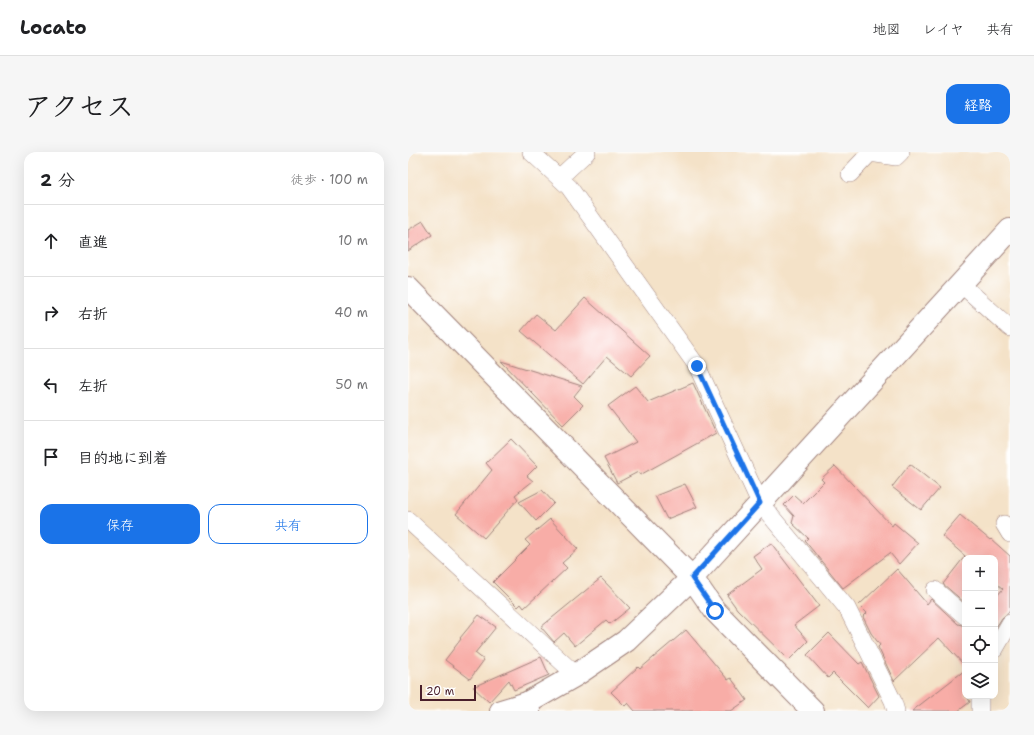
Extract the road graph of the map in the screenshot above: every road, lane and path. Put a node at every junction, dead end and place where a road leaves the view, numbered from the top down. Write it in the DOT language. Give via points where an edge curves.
graph roads {
  1 [pos="531,152"];
  2 [pos="587,152"];
  3 [pos="901,152"];
  4 [pos="850,174"];
  5 [pos="559,178"];
  6 [pos="1010,230"];
  7 [pos="961,284"];
  8 [pos="408,288"];
  9 [pos="1010,328"];
  10 [pos="760,503"];
  11 [pos="408,520"];
  12 [pos="692,578"];
  13 [pos="935,590"];
  14 [pos="962,613"];
  15 [pos="1010,623"];
  16 [pos="998,642"];
  17 [pos="576,675"];
  18 [pos="980,699"];
  19 [pos="528,707"];
  20 [pos="501,711"];
  21 [pos="813,711"];
  22 [pos="896,711"];
  23 [pos="980,711"];
  1 -- 5 [label="street"];
  2 -- 5 [label="street"];
  3 -- 4 [label="street" via="896,157 870,153"];
  5 -- 10 [label="street" via="569,187 697,366"];
  6 -- 7 [label="street"];
  7 -- 9 [label="street"];
  7 -- 10 [label="street"];
  8 -- 12 [label="street"];
  10 -- 12 [label="street"];
  10 -- 22 [label="street" via="847,608 894,702"];
  11 -- 17 [label="street"];
  12 -- 17 [label="street" via="626,641"];
  12 -- 21 [label="street" via="715,611"];
  13 -- 14 [label="street"];
  15 -- 16 [label="street"];
  17 -- 19 [label="street"];
  18 -- 23 [label="street"];
  19 -- 20 [label="street"];
}
